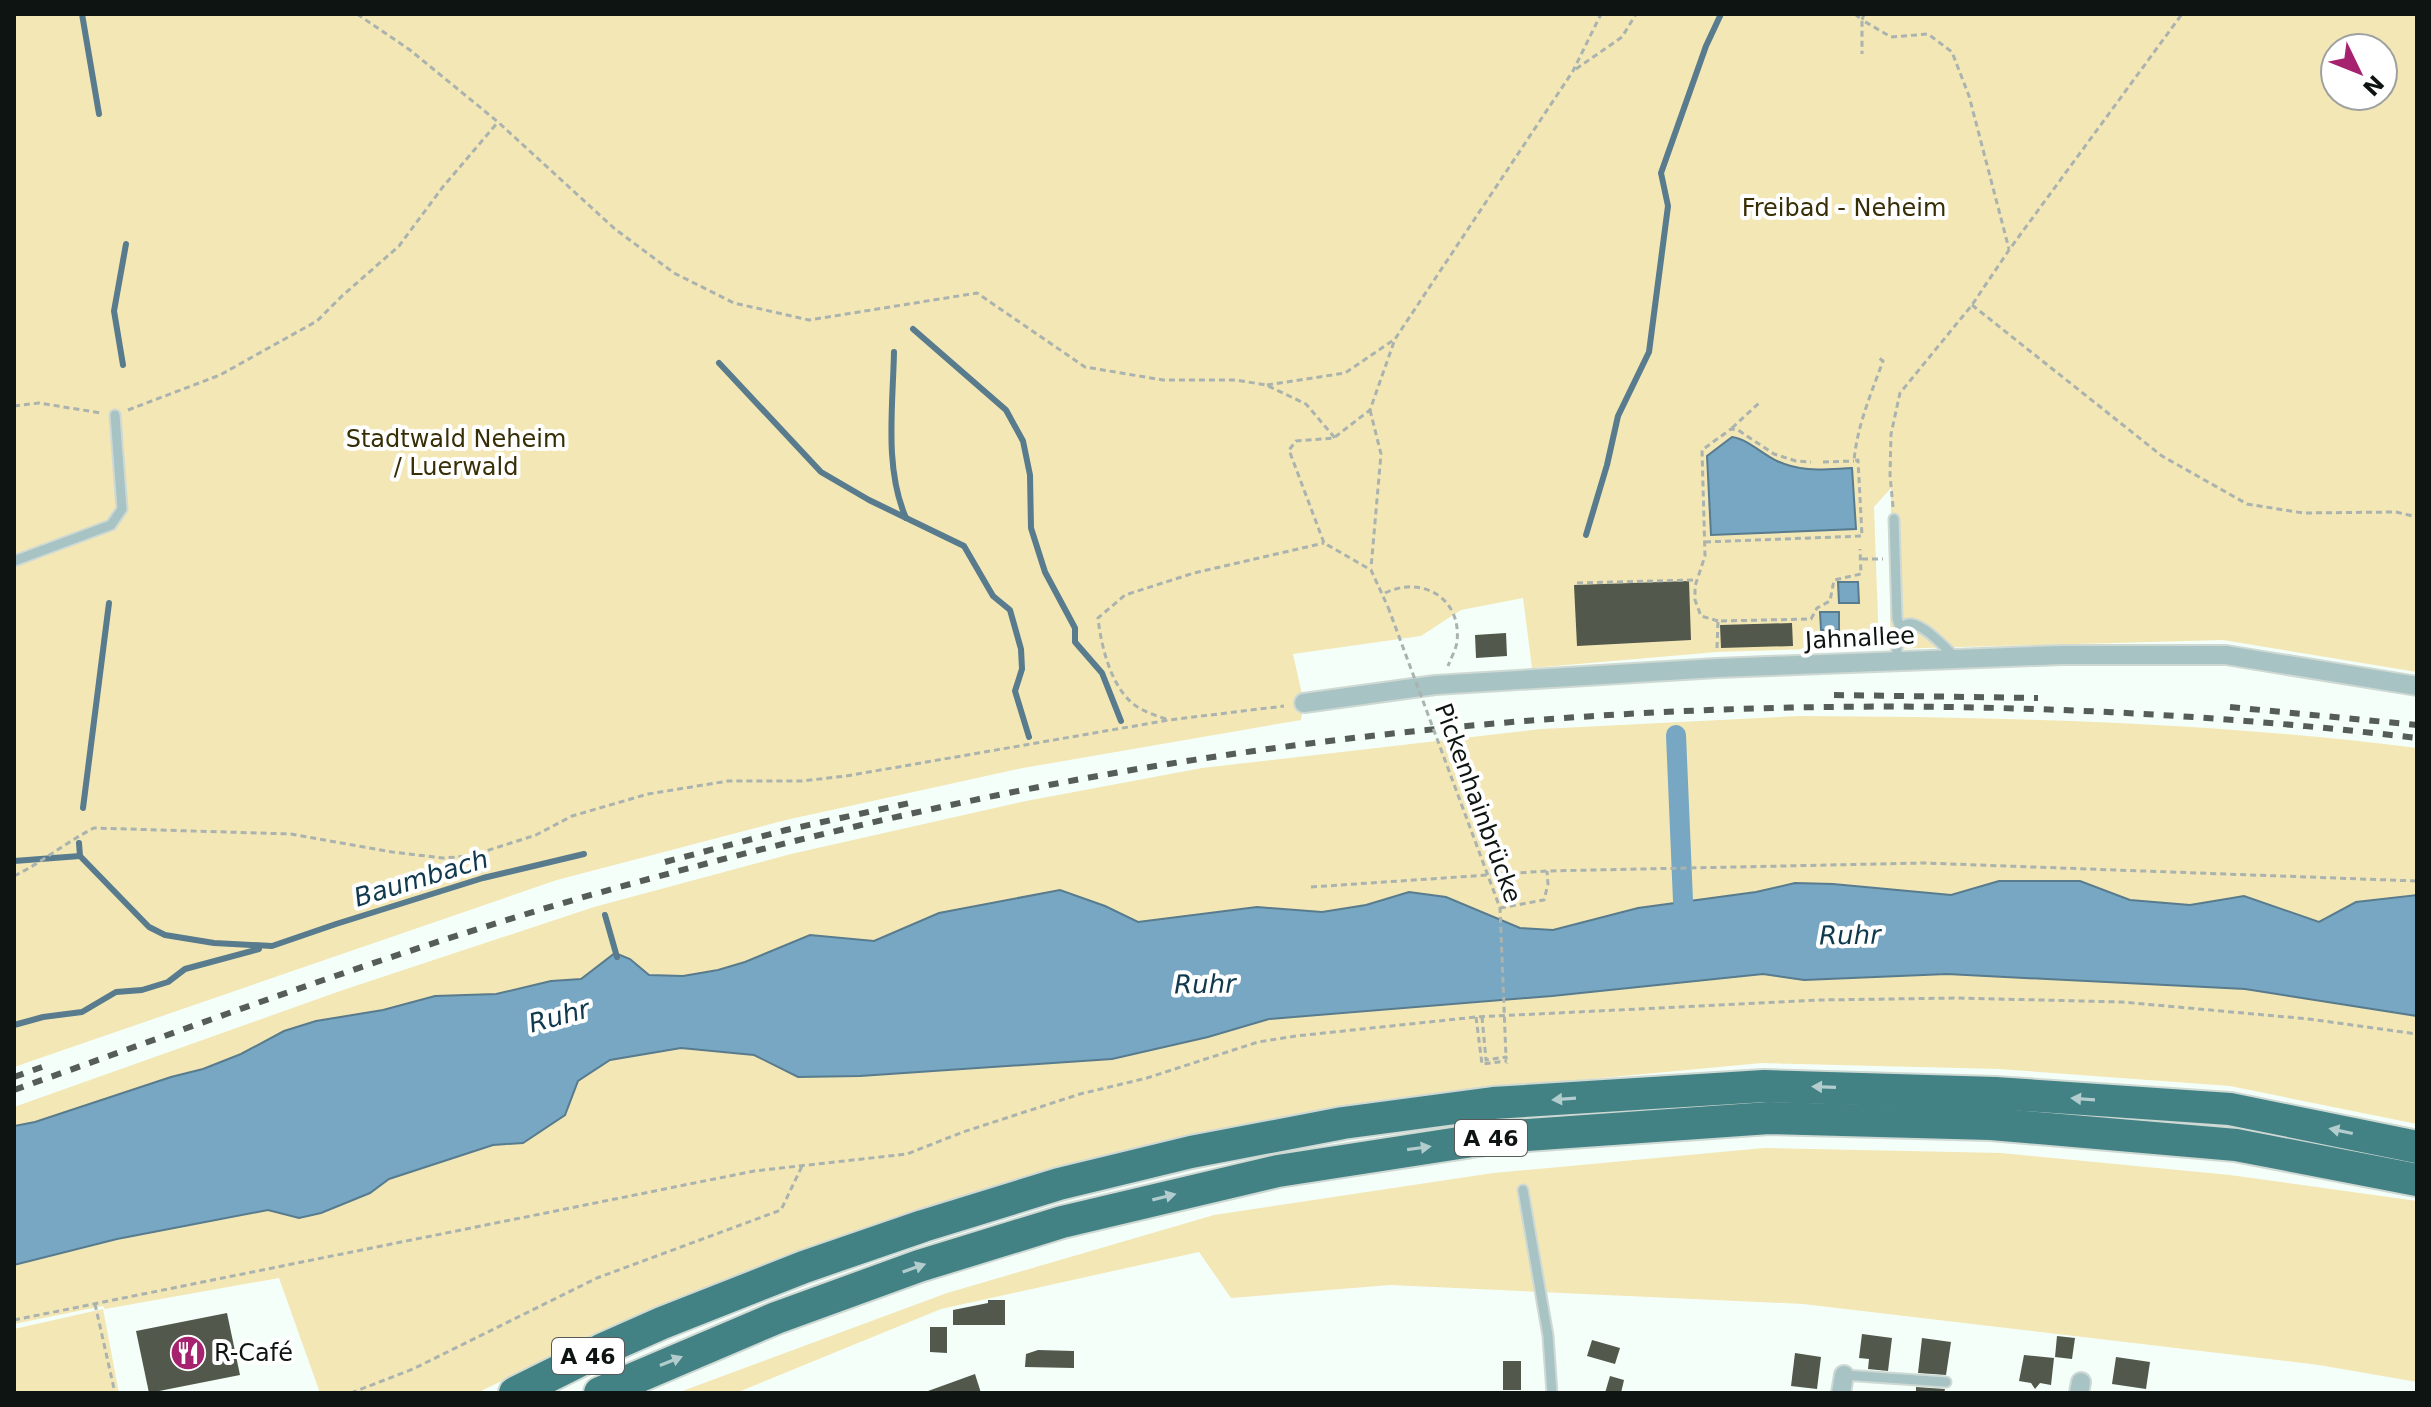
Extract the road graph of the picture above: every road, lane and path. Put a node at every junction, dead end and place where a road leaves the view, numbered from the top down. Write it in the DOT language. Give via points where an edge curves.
graph roads {
  1 [pos="357,14"];
  2 [pos="1601,14"];
  3 [pos="1636,14"];
  4 [pos="1855,14"];
  5 [pos="1864,14"];
  6 [pos="2173,14"];
  7 [pos="2182,14"];
  8 [pos="1862,20"];
  9 [pos="2174,24"];
  10 [pos="1862,54"];
  11 [pos="1573,71"];
  12 [pos="498,122"];
  13 [pos="2009,250"];
  14 [pos="1972,305"];
  15 [pos="1395,339"];
  16 [pos="1879,358"];
  17 [pos="1266,385"];
  18 [pos="1759,403"];
  19 [pos="14,406"];
  20 [pos="1370,410"];
  21 [pos="115,415"];
  22 [pos="1731,429"];
  23 [pos="1335,438"];
  24 [pos="1854,461"];
  25 [pos="1811,462"];
  26 [pos="1823,462"];
  27 [pos="2417,517"];
  28 [pos="1894,519"];
  29 [pos="1705,542"];
  30 [pos="1324,543"];
  31 [pos="1860,549"];
  32 [pos="1895,559"];
  33 [pos="1861,560"];
  34 [pos="14,561"];
  35 [pos="1371,570"];
  36 [pos="1695,580"];
  37 [pos="1577,583"];
  38 [pos="1383,594"];
  39 [pos="1718,621"];
  40 [pos="1900,628"];
  41 [pos="1956,658"];
  42 [pos="1897,660"];
  43 [pos="1717,668"];
  44 [pos="1446,685"];
  45 [pos="2417,686"];
  46 [pos="1304,703"];
  47 [pos="1169,720"];
  48 [pos="1547,871"];
  49 [pos="14,876"];
  50 [pos="2417,881"];
  51 [pos="1311,887"];
  52 [pos="1500,908"];
  53 [pos="1476,1017"];
  54 [pos="1482,1017"];
  55 [pos="2417,1034"];
  56 [pos="1507,1061"];
  57 [pos="2417,1147"];
  58 [pos="803,1164"];
  59 [pos="2417,1180"];
  60 [pos="1523,1190"];
  61 [pos="95,1304"];
  62 [pos="14,1320"];
  63 [pos="1946,1382"];
  64 [pos="1842,1384"];
  65 [pos="115,1393"];
  66 [pos="351,1393"];
  67 [pos="515,1393"];
  68 [pos="600,1393"];
  69 [pos="1552,1393"];
  1 -- 12 [label="path"];
  2 -- 11 [label="path"];
  3 -- 11 [label="path" via="1622,37"];
  4 -- 8 [label="path"];
  5 -- 8 [label="path"];
  6 -- 9 [label="path"];
  7 -- 9 [label="path"];
  8 -- 10 [label="path"];
  8 -- 13 [label="path" via="1891,37 1928,34 1952,52 1969,96"];
  9 -- 13 [label="path"];
  11 -- 15 [label="path"];
  12 -- 17 [label="path" via="615,229 674,273 734,303 809,320 977,293 1085,367 1163,380"];
  12 -- 21 [label="path" via="399,246 317,321 220,375"];
  13 -- 14 [label="path"];
  14 -- 27 [label="path" via="2162,456 2247,504 2303,513 2396,512"];
  14 -- 28 [label="path" via="1900,393 1891,434"];
  15 -- 17 [label="path" via="1345,373"];
  15 -- 20 [label="path"];
  16 -- 24 [label="path" via="1883,361 1858,430"];
  17 -- 23 [label="path" via="1306,404"];
  18 -- 22 [label="path"];
  19 -- 21 [label="path" via="39,403"];
  20 -- 23 [label="path"];
  20 -- 35 [label="path" via="1381,454"];
  21 -- 34 [label="lane" via="122,509 111,525"];
  22 -- 25 [label="path" via="1774,454"];
  22 -- 29 [label="path" via="1702,450"];
  23 -- 30 [label="path" via="1296,441 1289,450"];
  24 -- 26 [label="path"];
  24 -- 29 [label="path" via="1858,460 1862,536"];
  28 -- 32 [label="lane"];
  29 -- 36 [label="path"];
  30 -- 35 [label="path"];
  30 -- 47 [label="path" via="1125,595 1098,618 1101,647 1124,694 1133,705"];
  31 -- 33 [label="path"];
  32 -- 33 [label="path"];
  32 -- 40 [label="lane"];
  33 -- 39 [label="path" via="1861,574 1834,580 1830,601 1811,619"];
  35 -- 38 [label="path, Pickenhainbrücke"];
  36 -- 37 [label="path"];
  36 -- 39 [label="path" via="1698,612"];
  38 -- 44 [label="path" via="1414,586 1434,591 1449,604 1457,644"];
  38 -- 52 [label="path, Pickenhainbrücke, bridge"];
  39 -- 43 [label="path"];
  40 -- 41 [label="lane" via="1919,626"];
  40 -- 42 [label="lane"];
  41 -- 42 [label="street, Jahnallee"];
  41 -- 45 [label="street, Jahnallee" via="2226,655"];
  42 -- 43 [label="street, Jahnallee"];
  43 -- 44 [label="street, Jahnallee"];
  44 -- 46 [label="street, Jahnallee"];
  46 -- 47 [label="path"];
  47 -- 49 [label="path" via="846,776 728,781 648,794 572,816 536,835 470,856 392,852 291,834 94,828"];
  48 -- 50 [label="path" via="1924,863"];
  48 -- 51 [label="path"];
  48 -- 52 [label="path" via="1544,900"];
  52 -- 56 [label="path, Pickenhainbrücke, bridge"];
  53 -- 54 [label="path"];
  53 -- 56 [label="path" via="1482,1064"];
  53 -- 58 [label="path" via="1258,1042 1080,1094 907,1154"];
  54 -- 55 [label="path" via="1819,1000 1973,999 2122,1002"];
  54 -- 56 [label="path" via="1486,1060"];
  57 -- 67 [label="highway, A 46, one-way" via="2230,1109 1995,1093 1764,1086 1493,1103 1343,1123 1059,1184 804,1267 662,1323"];
  58 -- 61 [label="path"];
  58 -- 66 [label="path" via="781,1210 597,1278 413,1369"];
  68 -- 59 [label="highway, A 46, one-way" via="776,1318 1062,1222 1278,1171 1498,1137 1769,1118 1991,1124 2236,1145"];
  60 -- 69 [label="lane" via="1548,1336"];
  61 -- 62 [label="path"];
  61 -- 65 [label="path"];
  63 -- 64 [label="lane"];
}
